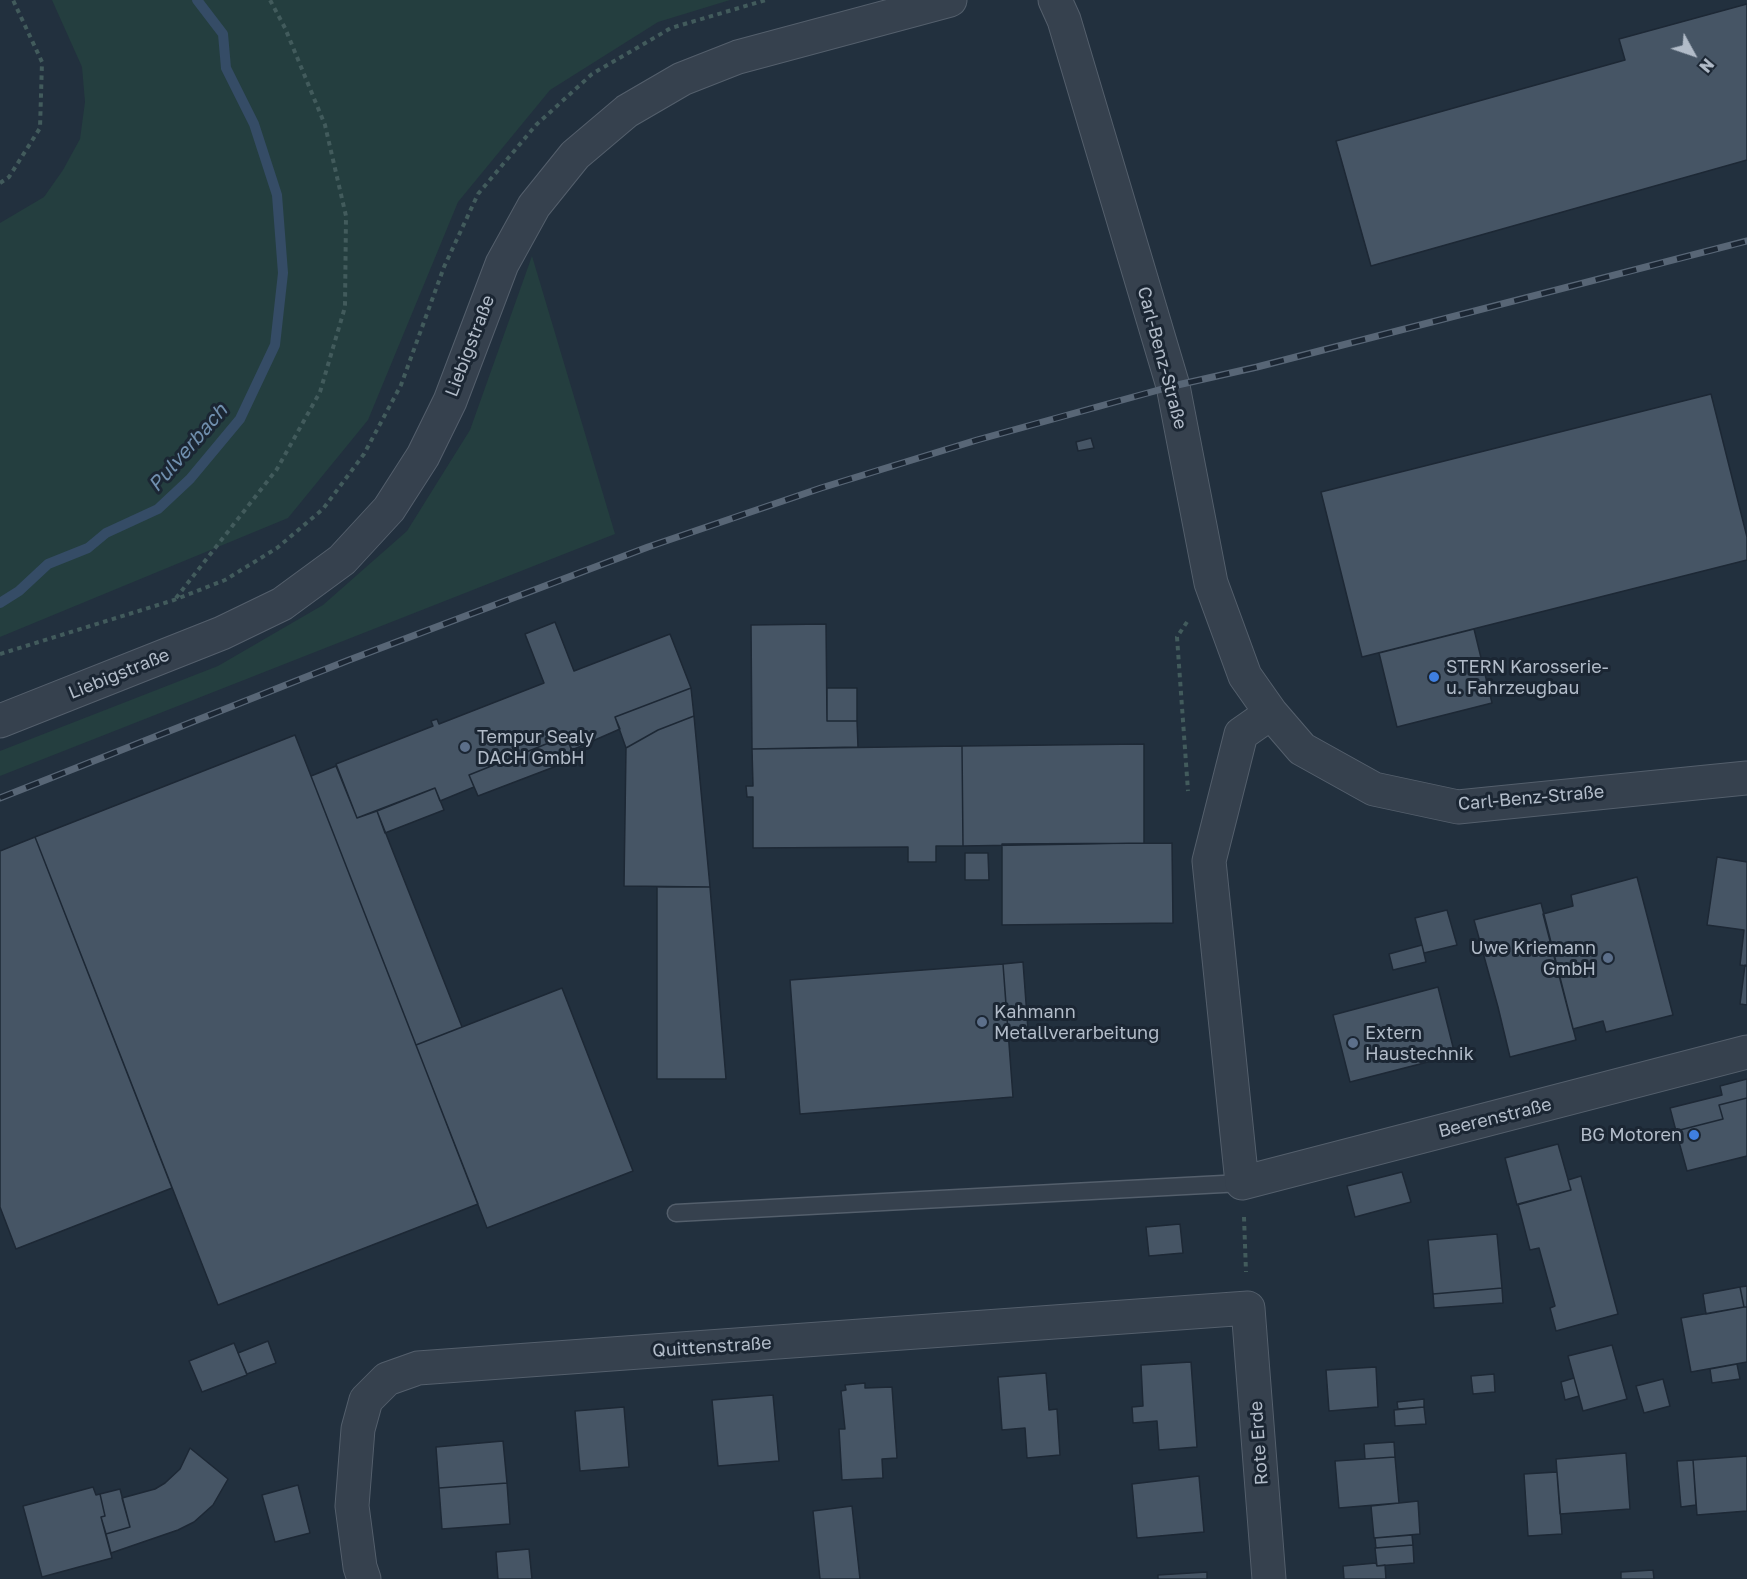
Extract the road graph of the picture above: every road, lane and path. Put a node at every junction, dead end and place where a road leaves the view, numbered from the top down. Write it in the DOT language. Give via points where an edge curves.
graph roads {
  1 [pos="13,0"];
  2 [pos="270,0"];
  3 [pos="950,0"];
  4 [pos="1055,0"];
  5 [pos="0,183"];
  6 [pos="1211,583"];
  7 [pos="0,654"];
  8 [pos="1271,713"];
  9 [pos="0,721"];
  10 [pos="1747,778"];
  11 [pos="1188,802"];
  12 [pos="1747,1052"];
  13 [pos="1242,1183"];
  14 [pos="676,1213"];
  15 [pos="1248,1308"];
  16 [pos="364,1579"];
  17 [pos="1269,1579"];
  1 -- 5 [label="path" via="42,62 40,128 9,177"];
  2 -- 7 [label="path" via="325,125 346,216 345,307 320,392 277,469 174,600"];
  3 -- 9 [label="street, Liebigstraße" via="738,57 682,79 627,111 575,155 534,206 502,264 450,401 423,456 388,508 342,560 282,604 222,633"];
  4 -- 6 [label="street, Carl-Benz-Straße" via="1173,386"];
  6 -- 8 [label="street, Carl-Benz-Straße" via="1245,676"];
  6 -- 11 [label="path" via="1177,638"];
  8 -- 10 [label="street, Carl-Benz-Straße" via="1302,749 1374,789 1458,807"];
  8 -- 13 [label="street" via="1241,734 1209,861"];
  12 -- 13 [label="street, Beerenstraße"];
  13 -- 14 [label="lane"];
  13 -- 15 [label="path"];
  15 -- 16 [label="street, Quittenstraße" via="418,1368 387,1379 366,1400 358,1430 352,1506"];
  15 -- 17 [label="street, Rote Erde"];
}
